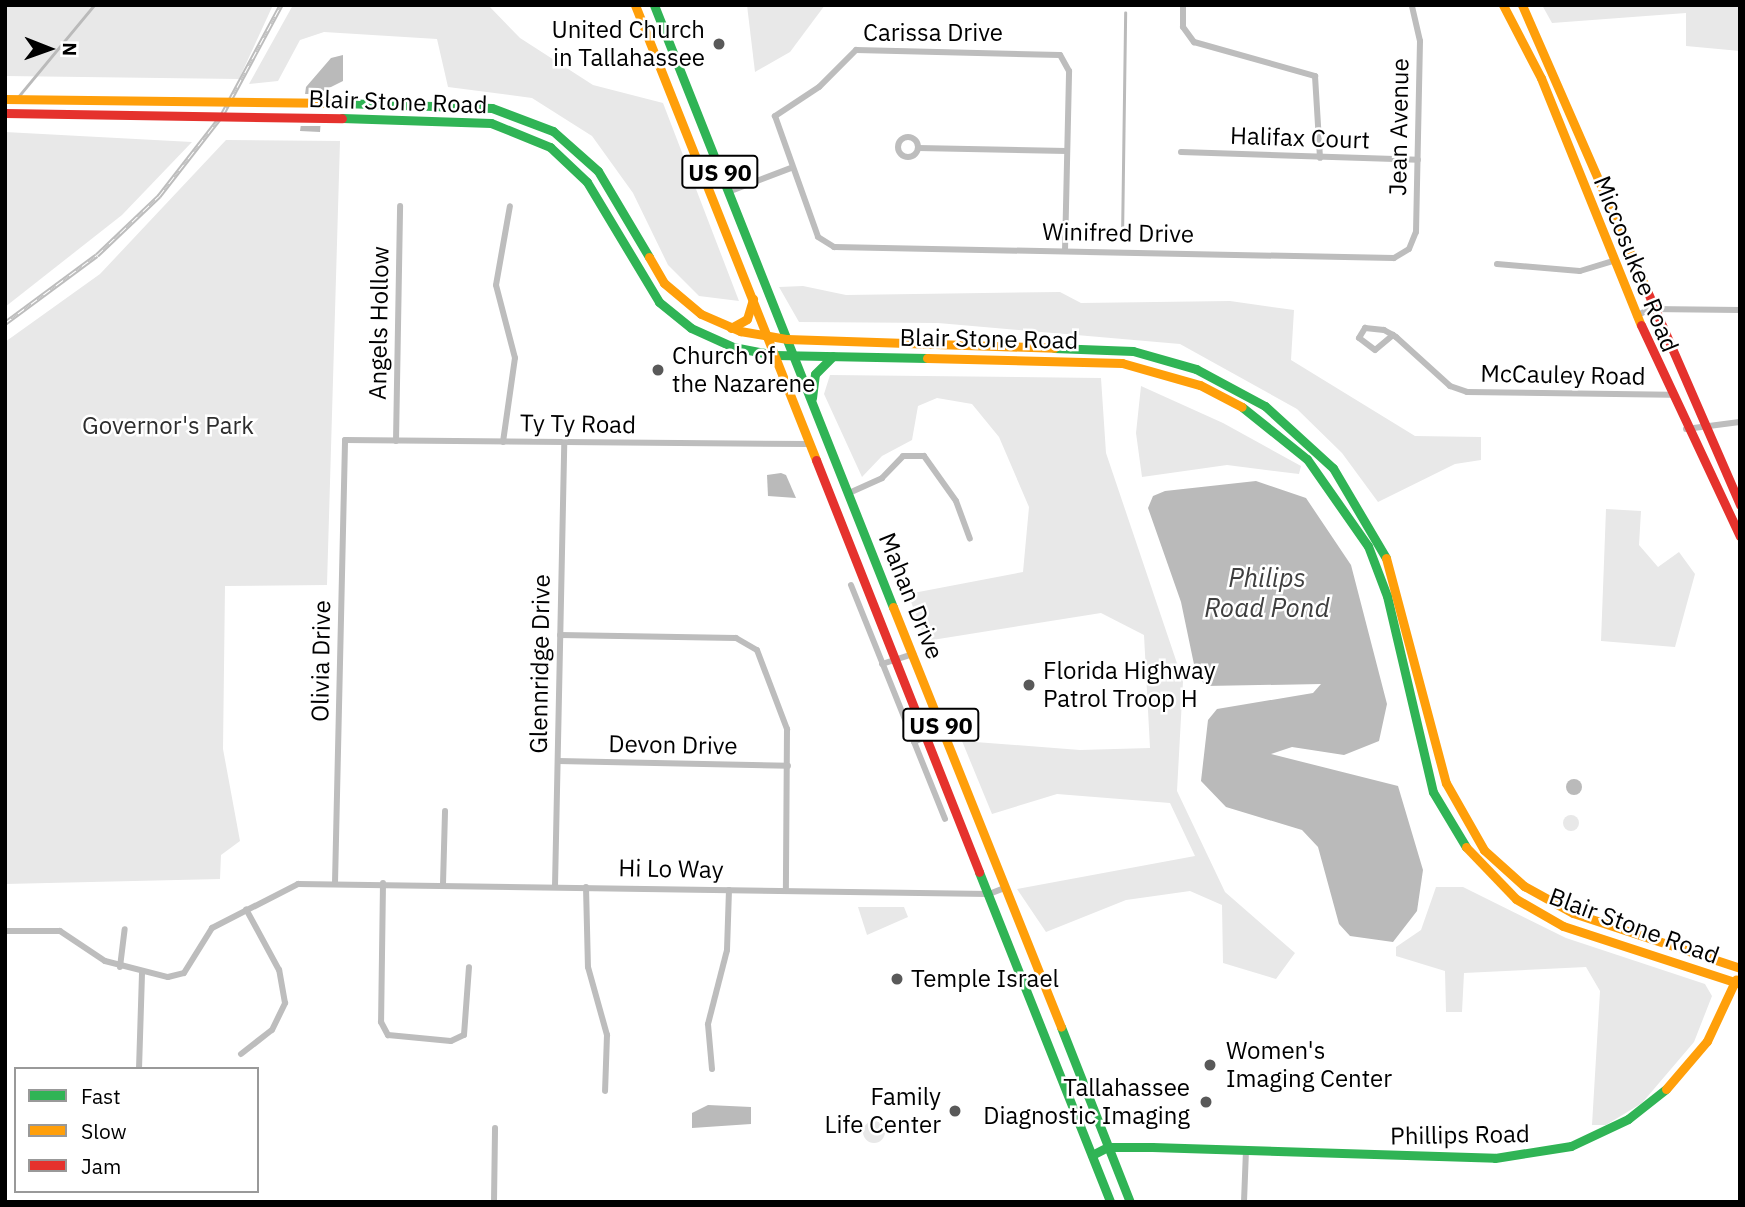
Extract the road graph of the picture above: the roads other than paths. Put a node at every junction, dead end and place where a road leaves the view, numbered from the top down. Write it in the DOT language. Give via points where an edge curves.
graph roads {
  1 [pos="635,5"];
  2 [pos="654,5"];
  3 [pos="1183,5"];
  4 [pos="1412,5"];
  5 [pos="1503,5"];
  6 [pos="1522,5"];
  7 [pos="1550,60"];
  8 [pos="1535,65"];
  9 [pos="5,99"];
  10 [pos="424,104"];
  11 [pos="5,113"];
  12 [pos="424,118"];
  13 [pos="918,148"];
  14 [pos="1068,151"];
  15 [pos="1181,152"];
  16 [pos="1320,158"];
  17 [pos="1418,160"];
  18 [pos="791,168"];
  19 [pos="598,171"];
  20 [pos="587,182"];
  21 [pos="728,192"];
  22 [pos="400,206"];
  23 [pos="510,206"];
  24 [pos="1409,249"];
  25 [pos="1065,251"];
  26 [pos="1613,261"];
  27 [pos="1497,264"];
  28 [pos="680,298"];
  29 [pos="753,299"];
  30 [pos="662,305"];
  31 [pos="1650,309"];
  32 [pos="1740,310"];
  33 [pos="1636,316"];
  34 [pos="732,328"];
  35 [pos="1392,335"];
  36 [pos="768,338"];
  37 [pos="787,339"];
  38 [pos="775,355"];
  39 [pos="793,355"];
  40 [pos="833,356"];
  41 [pos="1671,396"];
  42 [pos="812,402"];
  43 [pos="1740,422"];
  44 [pos="1701,424"];
  45 [pos="1686,429"];
  46 [pos="345,440"];
  47 [pos="396,441"];
  48 [pos="503,442"];
  49 [pos="564,443"];
  50 [pos="809,444"];
  51 [pos="849,493"];
  52 [pos="1740,505"];
  53 [pos="1739,534"];
  54 [pos="970,539"];
  55 [pos="851,585"];
  56 [pos="560,635"];
  57 [pos="913,654"];
  58 [pos="895,660"];
  59 [pos="883,663"];
  60 [pos="942,729"];
  61 [pos="925,737"];
  62 [pos="914,742"];
  63 [pos="558,761"];
  64 [pos="788,766"];
  65 [pos="445,811"];
  66 [pos="945,819"];
  67 [pos="335,883"];
  68 [pos="383,883"];
  69 [pos="443,884"];
  70 [pos="555,887"];
  71 [pos="586,887"];
  72 [pos="1005,888"];
  73 [pos="729,890"];
  74 [pos="786,891"];
  75 [pos="989,894"];
  76 [pos="246,909"];
  77 [pos="125,929"];
  78 [pos="5,931"];
  79 [pos="121,967"];
  80 [pos="469,967"];
  81 [pos="1739,967"];
  82 [pos="142,973"];
  83 [pos="1737,983"];
  84 [pos="1057,1018"];
  85 [pos="1042,1028"];
  86 [pos="241,1054"];
  87 [pos="139,1067"];
  88 [pos="712,1069"];
  89 [pos="605,1091"];
  90 [pos="495,1128"];
  91 [pos="1108,1147"];
  92 [pos="1246,1149"];
  93 [pos="1092,1156"];
  94 [pos="494,1202"];
  95 [pos="1110,1202"];
  96 [pos="1130,1202"];
  97 [pos="1244,1202"];
  1 -- 29 [label="main road, Mahan Drive / US 90"];
  2 -- 21 [label="main road, Mahan Drive / US 90"];
  3 -- 16 [label="street" via="1183,27 1194,42 1315,76"];
  4 -- 17 [label="street, Jean Avenue" via="1420,41"];
  5 -- 8 [label="main road, Miccosukee Road"];
  6 -- 7 [label="main road, Miccosukee Road"];
  7 -- 8 [label="main road"];
  7 -- 31 [label="main road, Miccosukee Road"];
  8 -- 26 [label="main road, Miccosukee Road"];
  9 -- 10 [label="main road, Blair Stone Road, bridge"];
  10 -- 12 [label="main road"];
  10 -- 19 [label="main road, Blair Stone Road" via="517,114 553,131"];
  11 -- 12 [label="main road, Blair Stone Road, bridge"];
  12 -- 20 [label="main road, Blair Stone Road" via="515,130 550,147"];
  13 -- 14 [label="street"];
  14 -- 18 [label="street, Carissa Drive" via="1065,59 1051,52 856,50 819,87 779,111 774,127"];
  14 -- 25 [label="street"];
  15 -- 16 [label="street, Halifax Court"];
  16 -- 17 [label="street, Halifax Court"];
  17 -- 24 [label="street, Jean Avenue" via="1416,232"];
  18 -- 21 [label="street"];
  18 -- 25 [label="street, Winifred Drive" via="824,244"];
  19 -- 20 [label="main road"];
  19 -- 28 [label="main road, Blair Stone Road" via="647,259"];
  20 -- 30 [label="main road, Blair Stone Road" via="637,273"];
  21 -- 37 [label="main road, Mahan Drive / US 90"];
  22 -- 47 [label="street, Angels Hollow"];
  23 -- 48 [label="street" via="496,285 515,358"];
  24 -- 25 [label="street, Winifred Drive" via="1394,258"];
  26 -- 27 [label="street" via="1580,271"];
  26 -- 33 [label="main road, Miccosukee Road"];
  28 -- 30 [label="main road"];
  28 -- 34 [label="main road, Blair Stone Road"];
  29 -- 34 [label="main road" via="747,319"];
  29 -- 36 [label="main road, Mahan Drive / US 90"];
  30 -- 38 [label="main road, Blair Stone Road" via="710,338"];
  31 -- 32 [label="street"];
  31 -- 33 [label="street"];
  31 -- 44 [label="main road, Miccosukee Road"];
  33 -- 41 [label="main road, Miccosukee Road"];
  34 -- 36 [label="main road, Blair Stone Road"];
  35 -- 35 [label="street" via="1375,350 1359,338 1370,326"];
  35 -- 41 [label="street, McCauley Road" via="1444,381 1467,392"];
  36 -- 37 [label="main road, Blair Stone Road"];
  36 -- 38 [label="main road, Mahan Drive / US 90"];
  37 -- 39 [label="main road, Mahan Drive / US 90"];
  37 -- 81 [label="main road, Blair Stone Road" via="1133,351 1196,369 1265,406 1333,468 1384,549 1446,783 1485,849 1524,886 1573,914"];
  38 -- 39 [label="main road, Blair Stone Road"];
  38 -- 50 [label="main road, Mahan Drive / US 90"];
  39 -- 40 [label="main road, Blair Stone Road"];
  39 -- 42 [label="main road, Mahan Drive / US 90"];
  40 -- 42 [label="main road" via="815,374"];
  40 -- 83 [label="main road, Blair Stone Road" via="1122,363 1200,385 1269,425 1333,489 1368,546 1387,596 1433,792 1475,861 1516,899 1563,926"];
  41 -- 45 [label="main road, Miccosukee Road"];
  42 -- 51 [label="main road, Mahan Drive / US 90"];
  43 -- 44 [label="street"];
  44 -- 45 [label="street"];
  44 -- 52 [label="main road, Miccosukee Road"];
  45 -- 53 [label="main road, Miccosukee Road"];
  46 -- 47 [label="street, Ty Ty Road"];
  46 -- 67 [label="street, Olivia Drive"];
  47 -- 48 [label="street, Ty Ty Road"];
  48 -- 49 [label="street, Ty Ty Road"];
  49 -- 50 [label="street, Ty Ty Road"];
  49 -- 56 [label="street, Glennridge Drive"];
  50 -- 58 [label="main road, Mahan Drive / US 90"];
  51 -- 54 [label="street" via="882,478 904,456 924,456 951,492"];
  51 -- 57 [label="main road, Mahan Drive / US 90"];
  55 -- 59 [label="street"];
  56 -- 63 [label="street, Glennridge Drive"];
  56 -- 64 [label="street" via="736,638 753,645 784,717"];
  57 -- 58 [label="street"];
  57 -- 60 [label="main road, Mahan Drive / US 90"];
  58 -- 59 [label="street"];
  58 -- 61 [label="main road, Mahan Drive / US 90"];
  59 -- 62 [label="street"];
  60 -- 61 [label="street"];
  60 -- 72 [label="main road, Mahan Drive / US 90"];
  61 -- 62 [label="street"];
  61 -- 75 [label="main road, Mahan Drive / US 90"];
  62 -- 66 [label="street"];
  63 -- 64 [label="street, Devon Drive"];
  63 -- 70 [label="street, Glennridge Drive"];
  64 -- 74 [label="street"];
  65 -- 69 [label="street"];
  67 -- 68 [label="street, Hi Lo Way"];
  67 -- 76 [label="street, Hi Lo Way" via="298,884"];
  68 -- 69 [label="street, Hi Lo Way"];
  68 -- 80 [label="street" via="381,1022 388,1035 419,1041 464,1035"];
  69 -- 70 [label="street, Hi Lo Way"];
  70 -- 71 [label="street, Hi Lo Way"];
  71 -- 73 [label="street, Hi Lo Way"];
  71 -- 89 [label="street" via="587,967 607,1035"];
  72 -- 75 [label="street, Hi Lo Way"];
  72 -- 84 [label="main road, Mahan Drive / US 90"];
  73 -- 74 [label="street, Hi Lo Way"];
  73 -- 88 [label="street" via="727,950 708,1024"];
  74 -- 75 [label="street, Hi Lo Way"];
  75 -- 85 [label="main road, Mahan Drive / US 90"];
  76 -- 82 [label="street, Hi Lo Way" via="207,933 184,973"];
  76 -- 86 [label="street" via="279,970 285,1003 272,1030"];
  77 -- 79 [label="street"];
  78 -- 79 [label="street" via="66,933"];
  79 -- 82 [label="street"];
  81 -- 83 [label="main road, Phillips Road"];
  82 -- 87 [label="street"];
  83 -- 92 [label="main road, Phillips Road" via="1707,1041 1672,1084 1628,1119 1570,1146 1495,1158"];
  84 -- 85 [label="main road"];
  84 -- 91 [label="main road, Mahan Drive / US 90"];
  85 -- 93 [label="main road, Mahan Drive / US 90"];
  90 -- 94 [label="street"];
  91 -- 92 [label="main road, Phillips Road"];
  91 -- 93 [label="main road"];
  91 -- 96 [label="main road, Mahan Drive / US 90"];
  92 -- 97 [label="street"];
  93 -- 95 [label="main road, Mahan Drive / US 90"];
}
